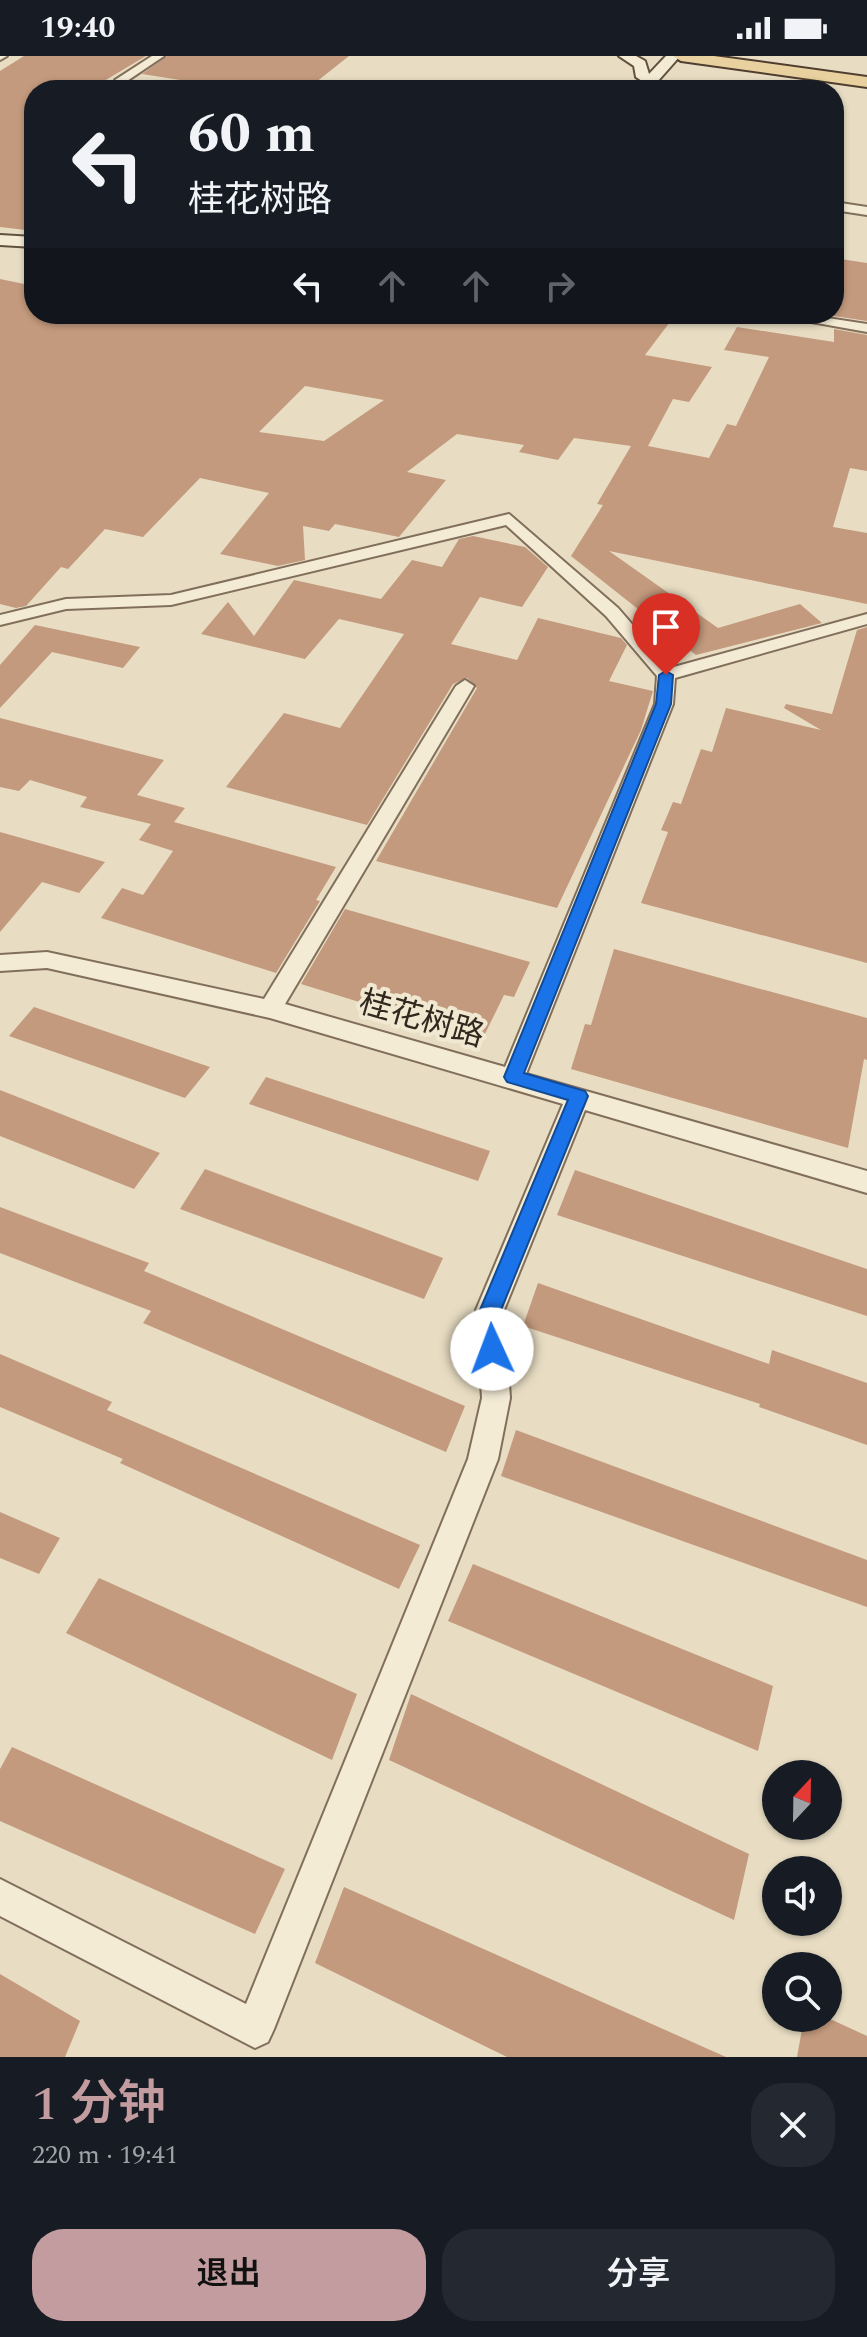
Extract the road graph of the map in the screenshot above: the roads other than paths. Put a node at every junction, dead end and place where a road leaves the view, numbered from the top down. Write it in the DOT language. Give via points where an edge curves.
graph roads {
  1 [pos="159,56"];
  2 [pos="626,56"];
  3 [pos="662,56"];
  4 [pos="673,56"];
  5 [pos="681,56"];
  6 [pos="719,56"];
  7 [pos="867,79"];
  8 [pos="122,80"];
  9 [pos="642,80"];
  10 [pos="646,80"];
  11 [pos="647,80"];
  12 [pos="844,208"];
  13 [pos="867,211"];
  14 [pos="0,240"];
  15 [pos="24,241"];
  16 [pos="0,251"];
  17 [pos="24,252"];
  18 [pos="840,324"];
  19 [pos="867,328"];
  20 [pos="867,619"];
  21 [pos="0,620"];
  22 [pos="666,675"];
  23 [pos="465,686"];
  24 [pos="0,963"];
  25 [pos="270,1009"];
  26 [pos="513,1077"];
  27 [pos="579,1096"];
  28 [pos="867,1182"];
  29 [pos="0,1897"];
  1 -- 8 [label="street"];
  2 -- 9 [label="street" via="640,64"];
  3 -- 10 [label="street"];
  4 -- 11 [label="street"];
  5 -- 7 [label="main road"];
  6 -- 7 [label="main road"];
  12 -- 13 [label="street"];
  14 -- 15 [label="street"];
  16 -- 17 [label="street"];
  18 -- 19 [label="street"];
  20 -- 22 [label="street"];
  21 -- 22 [label="street" via="66,604 171,600 509,519 612,612"];
  22 -- 26 [label="street" via="664,704"];
  23 -- 25 [label="street"];
  24 -- 25 [label="street, 桂花树路" via="47,960"];
  25 -- 26 [label="street, 桂花树路"];
  26 -- 27 [label="street, 桂花树路"];
  27 -- 28 [label="street, 桂花树路"];
  27 -- 29 [label="street" via="490,1310 496,1400 483,1459 255,2029"];
}
